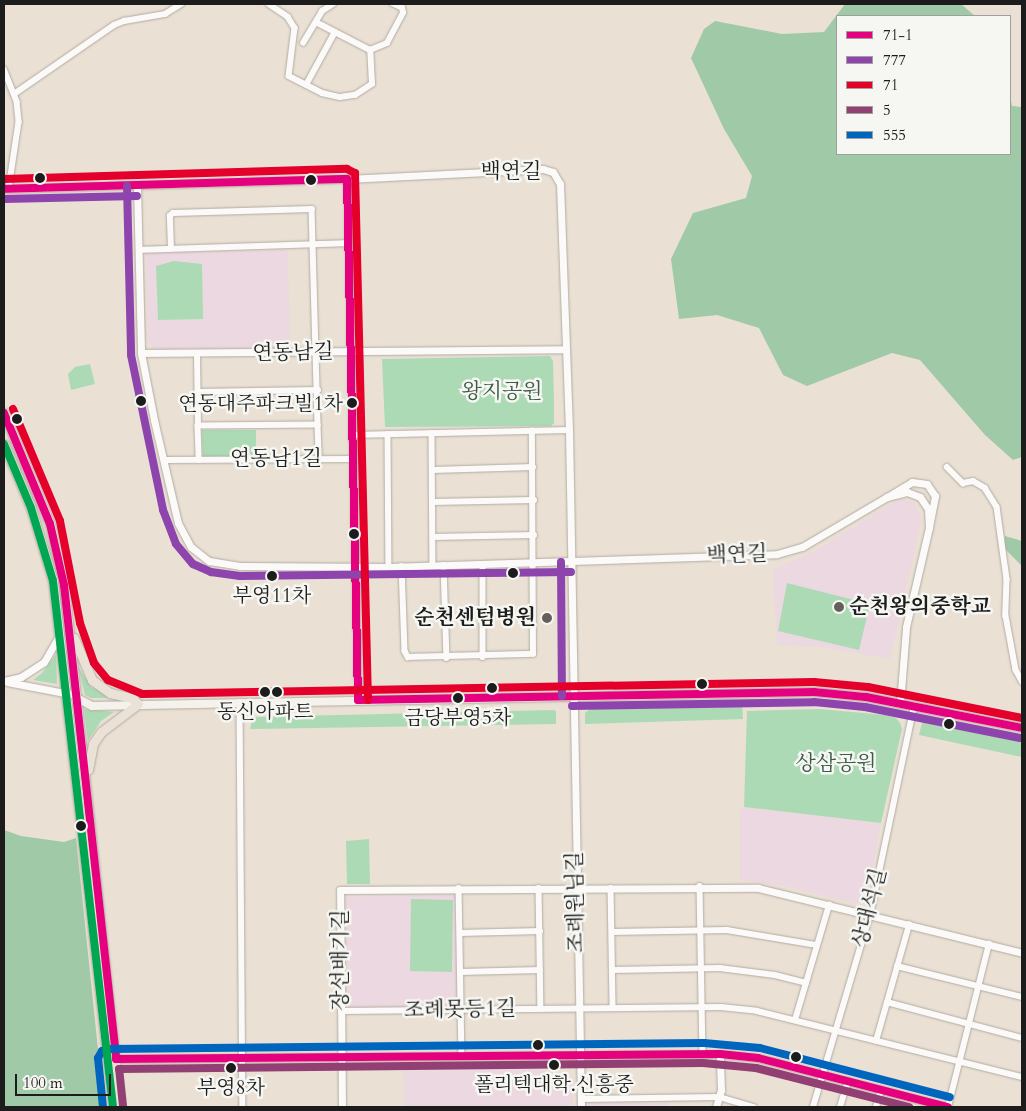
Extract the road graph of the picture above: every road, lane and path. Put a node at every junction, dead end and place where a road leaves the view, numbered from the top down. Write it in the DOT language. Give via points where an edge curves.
graph roads {
  1 [pos="181,4"];
  2 [pos="269,4"];
  3 [pos="333,4"];
  4 [pos="393,4"];
  5 [pos="316,22"];
  6 [pos="335,32"];
  7 [pos="303,43"];
  8 [pos="370,50"];
  9 [pos="4,69"];
  10 [pos="306,85"];
  11 [pos="14,94"];
  12 [pos="347,179"];
  13 [pos="137,186"];
  14 [pos="6,189"];
  15 [pos="348,242"];
  16 [pos="313,244"];
  17 [pos="170,249"];
  18 [pos="139,250"];
  19 [pos="564,349"];
  20 [pos="318,352"];
  21 [pos="351,352"];
  22 [pos="141,354"];
  23 [pos="197,354"];
  24 [pos="318,390"];
  25 [pos="198,392"];
  26 [pos="4,413"];
  27 [pos="318,425"];
  28 [pos="198,426"];
  29 [pos="569,430"];
  30 [pos="532,432"];
  31 [pos="432,433"];
  32 [pos="388,434"];
  33 [pos="352,435"];
  34 [pos="4,444"];
  35 [pos="319,459"];
  36 [pos="353,459"];
  37 [pos="165,460"];
  38 [pos="199,460"];
  39 [pos="533,467"];
  40 [pos="947,467"];
  41 [pos="433,470"];
  42 [pos="887,497"];
  43 [pos="534,500"];
  44 [pos="433,502"];
  45 [pos="929,527"];
  46 [pos="534,535"];
  47 [pos="433,537"];
  48 [pos="534,562"];
  49 [pos="571,562"];
  50 [pos="444,565"];
  51 [pos="483,565"];
  52 [pos="355,566"];
  53 [pos="389,566"];
  54 [pos="402,566"];
  55 [pos="434,566"];
  56 [pos="70,626"];
  57 [pos="60,633"];
  58 [pos="483,657"];
  59 [pos="447,658"];
  60 [pos="4,681"];
  61 [pos="1022,681"];
  62 [pos="66,693"];
  63 [pos="572,696"];
  64 [pos="77,698"];
  65 [pos="358,700"];
  66 [pos="240,702"];
  67 [pos="138,704"];
  68 [pos="900,704"];
  69 [pos="914,706"];
  70 [pos="1022,728"];
  71 [pos="85,781"];
  72 [pos="700,886"];
  73 [pos="459,888"];
  74 [pos="539,888"];
  75 [pos="576,888"];
  76 [pos="611,888"];
  77 [pos="829,905"];
  78 [pos="870,915"];
  79 [pos="909,925"];
  80 [pos="701,929"];
  81 [pos="540,931"];
  82 [pos="612,932"];
  83 [pos="460,933"];
  84 [pos="989,944"];
  85 [pos="817,945"];
  86 [pos="1022,953"];
  87 [pos="897,966"];
  88 [pos="701,968"];
  89 [pos="540,970"];
  90 [pos="613,970"];
  91 [pos="460,972"];
  92 [pos="806,983"];
  93 [pos="978,986"];
  94 [pos="1022,998"];
  95 [pos="887,1002"];
  96 [pos="702,1007"];
  97 [pos="579,1008"];
  98 [pos="613,1008"];
  99 [pos="541,1009"];
  100 [pos="460,1010"];
  101 [pos="341,1011"];
  102 [pos="795,1020"];
  103 [pos="969,1024"];
  104 [pos="836,1031"];
  105 [pos="1022,1038"];
  106 [pos="876,1041"];
  107 [pos="703,1053"];
  108 [pos="580,1054"];
  109 [pos="720,1054"];
  110 [pos="462,1056"];
  111 [pos="242,1057"];
  112 [pos="342,1057"];
  113 [pos="112,1059"];
  114 [pos="959,1062"];
  115 [pos="824,1074"];
  116 [pos="1022,1077"];
  117 [pos="848,1081"];
  118 [pos="881,1090"];
  119 [pos="719,1097"];
  120 [pos="581,1103"];
  121 [pos="113,1107"];
  122 [pos="120,1107"];
  123 [pos="243,1107"];
  124 [pos="342,1107"];
  125 [pos="716,1107"];
  126 [pos="754,1107"];
  127 [pos="813,1107"];
  128 [pos="840,1107"];
  129 [pos="876,1107"];
  130 [pos="948,1107"];
  1 -- 11 [label="street" via="165,14 130,19 114,26"];
  2 -- 10 [label="street" via="288,17 295,28 289,76"];
  3 -- 5 [label="street" via="322,11"];
  4 -- 8 [label="street" via="402,8 402,17 388,43"];
  5 -- 6 [label="street"];
  5 -- 7 [label="street"];
  6 -- 8 [label="street"];
  6 -- 10 [label="street"];
  8 -- 10 [label="street" via="372,84 368,89 340,97"];
  9 -- 11 [label="street"];
  11 -- 14 [label="street" via="18,138"];
  12 -- 13 [label="street, 백연길"];
  12 -- 15 [label="street"];
  12 -- 19 [label="street, 백연길" via="543,168 553,172 560,184"];
  13 -- 14 [label="street, 백연길"];
  13 -- 18 [label="street"];
  15 -- 16 [label="street"];
  15 -- 21 [label="street"];
  16 -- 17 [label="street"];
  16 -- 17 [label="street, 연동남1길" via="312,209 193,212 170,216"];
  16 -- 20 [label="street, 연동남1길"];
  17 -- 18 [label="street"];
  18 -- 22 [label="street"];
  19 -- 21 [label="street, 연동남길"];
  19 -- 29 [label="street, 백연길"];
  20 -- 21 [label="street, 연동남길"];
  20 -- 23 [label="street, 연동남길"];
  20 -- 24 [label="street, 연동남1길"];
  21 -- 33 [label="street"];
  22 -- 23 [label="street, 연동남길"];
  22 -- 37 [label="street"];
  23 -- 25 [label="street, 연동남1길"];
  24 -- 25 [label="street"];
  24 -- 27 [label="street, 연동남1길"];
  25 -- 28 [label="street, 연동남1길"];
  26 -- 56 [label="main road" via="50,524"];
  27 -- 28 [label="street, 연동남1길"];
  27 -- 35 [label="street"];
  28 -- 38 [label="street, 연동남1길"];
  29 -- 30 [label="street"];
  29 -- 49 [label="street, 백연길"];
  30 -- 31 [label="street"];
  30 -- 39 [label="street"];
  31 -- 32 [label="street"];
  31 -- 41 [label="street"];
  32 -- 33 [label="street"];
  32 -- 53 [label="street"];
  33 -- 36 [label="street"];
  34 -- 57 [label="main road" via="42,540 53,580"];
  35 -- 36 [label="street, 연동남1길"];
  35 -- 38 [label="street, 연동남1길"];
  36 -- 52 [label="street"];
  37 -- 38 [label="street, 연동남1길"];
  37 -- 52 [label="street" via="172,507 181,531 191,547 205,559 240,566"];
  39 -- 41 [label="street"];
  39 -- 43 [label="street"];
  40 -- 61 [label="street" via="963,483 973,482 985,488 997,507 1008,579 1006,616 1016,670"];
  41 -- 44 [label="street"];
  42 -- 45 [label="street, 백연길" via="906,492 920,497 928,509"];
  42 -- 45 [label="street, 백연길" via="912,482 931,486 935,496"];
  42 -- 49 [label="street, 백연길" via="816,540 790,551"];
  43 -- 44 [label="street"];
  43 -- 46 [label="street"];
  44 -- 47 [label="street"];
  45 -- 68 [label="street, 백연길" via="906,627"];
  46 -- 47 [label="street"];
  46 -- 48 [label="street"];
  47 -- 55 [label="street"];
  48 -- 49 [label="street"];
  48 -- 51 [label="street"];
  48 -- 58 [label="street" via="534,652 528,656"];
  49 -- 63 [label="street, 백연길"];
  50 -- 51 [label="street"];
  50 -- 55 [label="street"];
  50 -- 59 [label="street"];
  51 -- 58 [label="street"];
  52 -- 53 [label="street"];
  52 -- 65 [label="street"];
  53 -- 54 [label="street"];
  54 -- 55 [label="street"];
  54 -- 59 [label="street" via="406,654 413,659"];
  56 -- 64 [label="main road"];
  56 -- 67 [label="main road" via="92,680 110,693 132,698"];
  57 -- 60 [label="street" via="44,662 21,677"];
  57 -- 62 [label="main road"];
  58 -- 59 [label="street"];
  60 -- 62 [label="street"];
  62 -- 64 [label="street"];
  62 -- 113 [label="main road"];
  63 -- 65 [label="main road"];
  63 -- 68 [label="main road" via="814,692"];
  63 -- 75 [label="street, 조례원님길"];
  64 -- 67 [label="main road" via="92,706"];
  64 -- 71 [label="main road"];
  65 -- 66 [label="main road"];
  66 -- 67 [label="main road"];
  66 -- 111 [label="street"];
  67 -- 71 [label="main road" via="101,732 93,744"];
  68 -- 69 [label="main road"];
  69 -- 70 [label="main road"];
  69 -- 78 [label="street, 상대석길"];
  71 -- 113 [label="main road"];
  72 -- 76 [label="street, 장선배기길"];
  72 -- 77 [label="street, 장선배기길" via="758,888"];
  72 -- 80 [label="street"];
  73 -- 74 [label="street, 장선배기길"];
  73 -- 83 [label="street"];
  73 -- 101 [label="street, 장선배기길" via="340,890"];
  74 -- 75 [label="street, 장선배기길"];
  74 -- 81 [label="street"];
  75 -- 76 [label="street, 장선배기길"];
  75 -- 97 [label="street, 조례원님길"];
  76 -- 82 [label="street"];
  77 -- 78 [label="street, 장선배기길"];
  77 -- 85 [label="street"];
  78 -- 79 [label="street, 장선배기길"];
  78 -- 104 [label="street, 상대석길"];
  79 -- 84 [label="street, 장선배기길"];
  79 -- 87 [label="street"];
  80 -- 82 [label="street"];
  80 -- 85 [label="street" via="760,933"];
  80 -- 88 [label="street"];
  81 -- 83 [label="street"];
  81 -- 89 [label="street"];
  82 -- 90 [label="street"];
  83 -- 91 [label="street"];
  84 -- 86 [label="street, 장선배기길"];
  84 -- 93 [label="street"];
  85 -- 92 [label="street"];
  87 -- 93 [label="street"];
  87 -- 95 [label="street"];
  88 -- 90 [label="street"];
  88 -- 92 [label="street" via="744,970"];
  88 -- 96 [label="street"];
  89 -- 91 [label="street"];
  89 -- 99 [label="street"];
  90 -- 98 [label="street"];
  91 -- 100 [label="street"];
  92 -- 102 [label="street"];
  93 -- 94 [label="street"];
  93 -- 103 [label="street"];
  95 -- 103 [label="street"];
  95 -- 106 [label="street"];
  96 -- 98 [label="street, 조례못등1길"];
  96 -- 102 [label="street, 조례못등1길" via="757,1011"];
  96 -- 107 [label="street"];
  97 -- 98 [label="street, 조례못등1길"];
  97 -- 99 [label="street, 조례못등1길"];
  97 -- 108 [label="street, 조례원님길"];
  99 -- 100 [label="street, 조례못등1길"];
  100 -- 101 [label="street, 조례못등1길"];
  100 -- 110 [label="street"];
  101 -- 112 [label="street, 장선배기길"];
  102 -- 104 [label="street, 조례못등1길"];
  103 -- 105 [label="street"];
  103 -- 114 [label="street"];
  104 -- 106 [label="street, 조례못등1길"];
  104 -- 115 [label="street, 상대석길"];
  106 -- 114 [label="street, 조례못등1길"];
  107 -- 108 [label="street"];
  107 -- 109 [label="street"];
  108 -- 110 [label="street"];
  108 -- 120 [label="street, 조례원님길"];
  109 -- 115 [label="street" via="758,1058"];
  109 -- 119 [label="street" via="723,1065"];
  110 -- 112 [label="street"];
  111 -- 112 [label="street"];
  111 -- 113 [label="street"];
  111 -- 123 [label="street"];
  112 -- 124 [label="street, 장선배기길"];
  113 -- 121 [label="main road"];
  113 -- 122 [label="main road"];
  114 -- 116 [label="street, 조례못등1길"];
  114 -- 130 [label="street"];
  115 -- 117 [label="street"];
  115 -- 127 [label="street, 상대석길"];
  117 -- 118 [label="street"];
  117 -- 128 [label="street"];
  118 -- 129 [label="street"];
  118 -- 130 [label="street"];
  119 -- 120 [label="street"];
  119 -- 125 [label="street"];
  119 -- 126 [label="street"];
}
